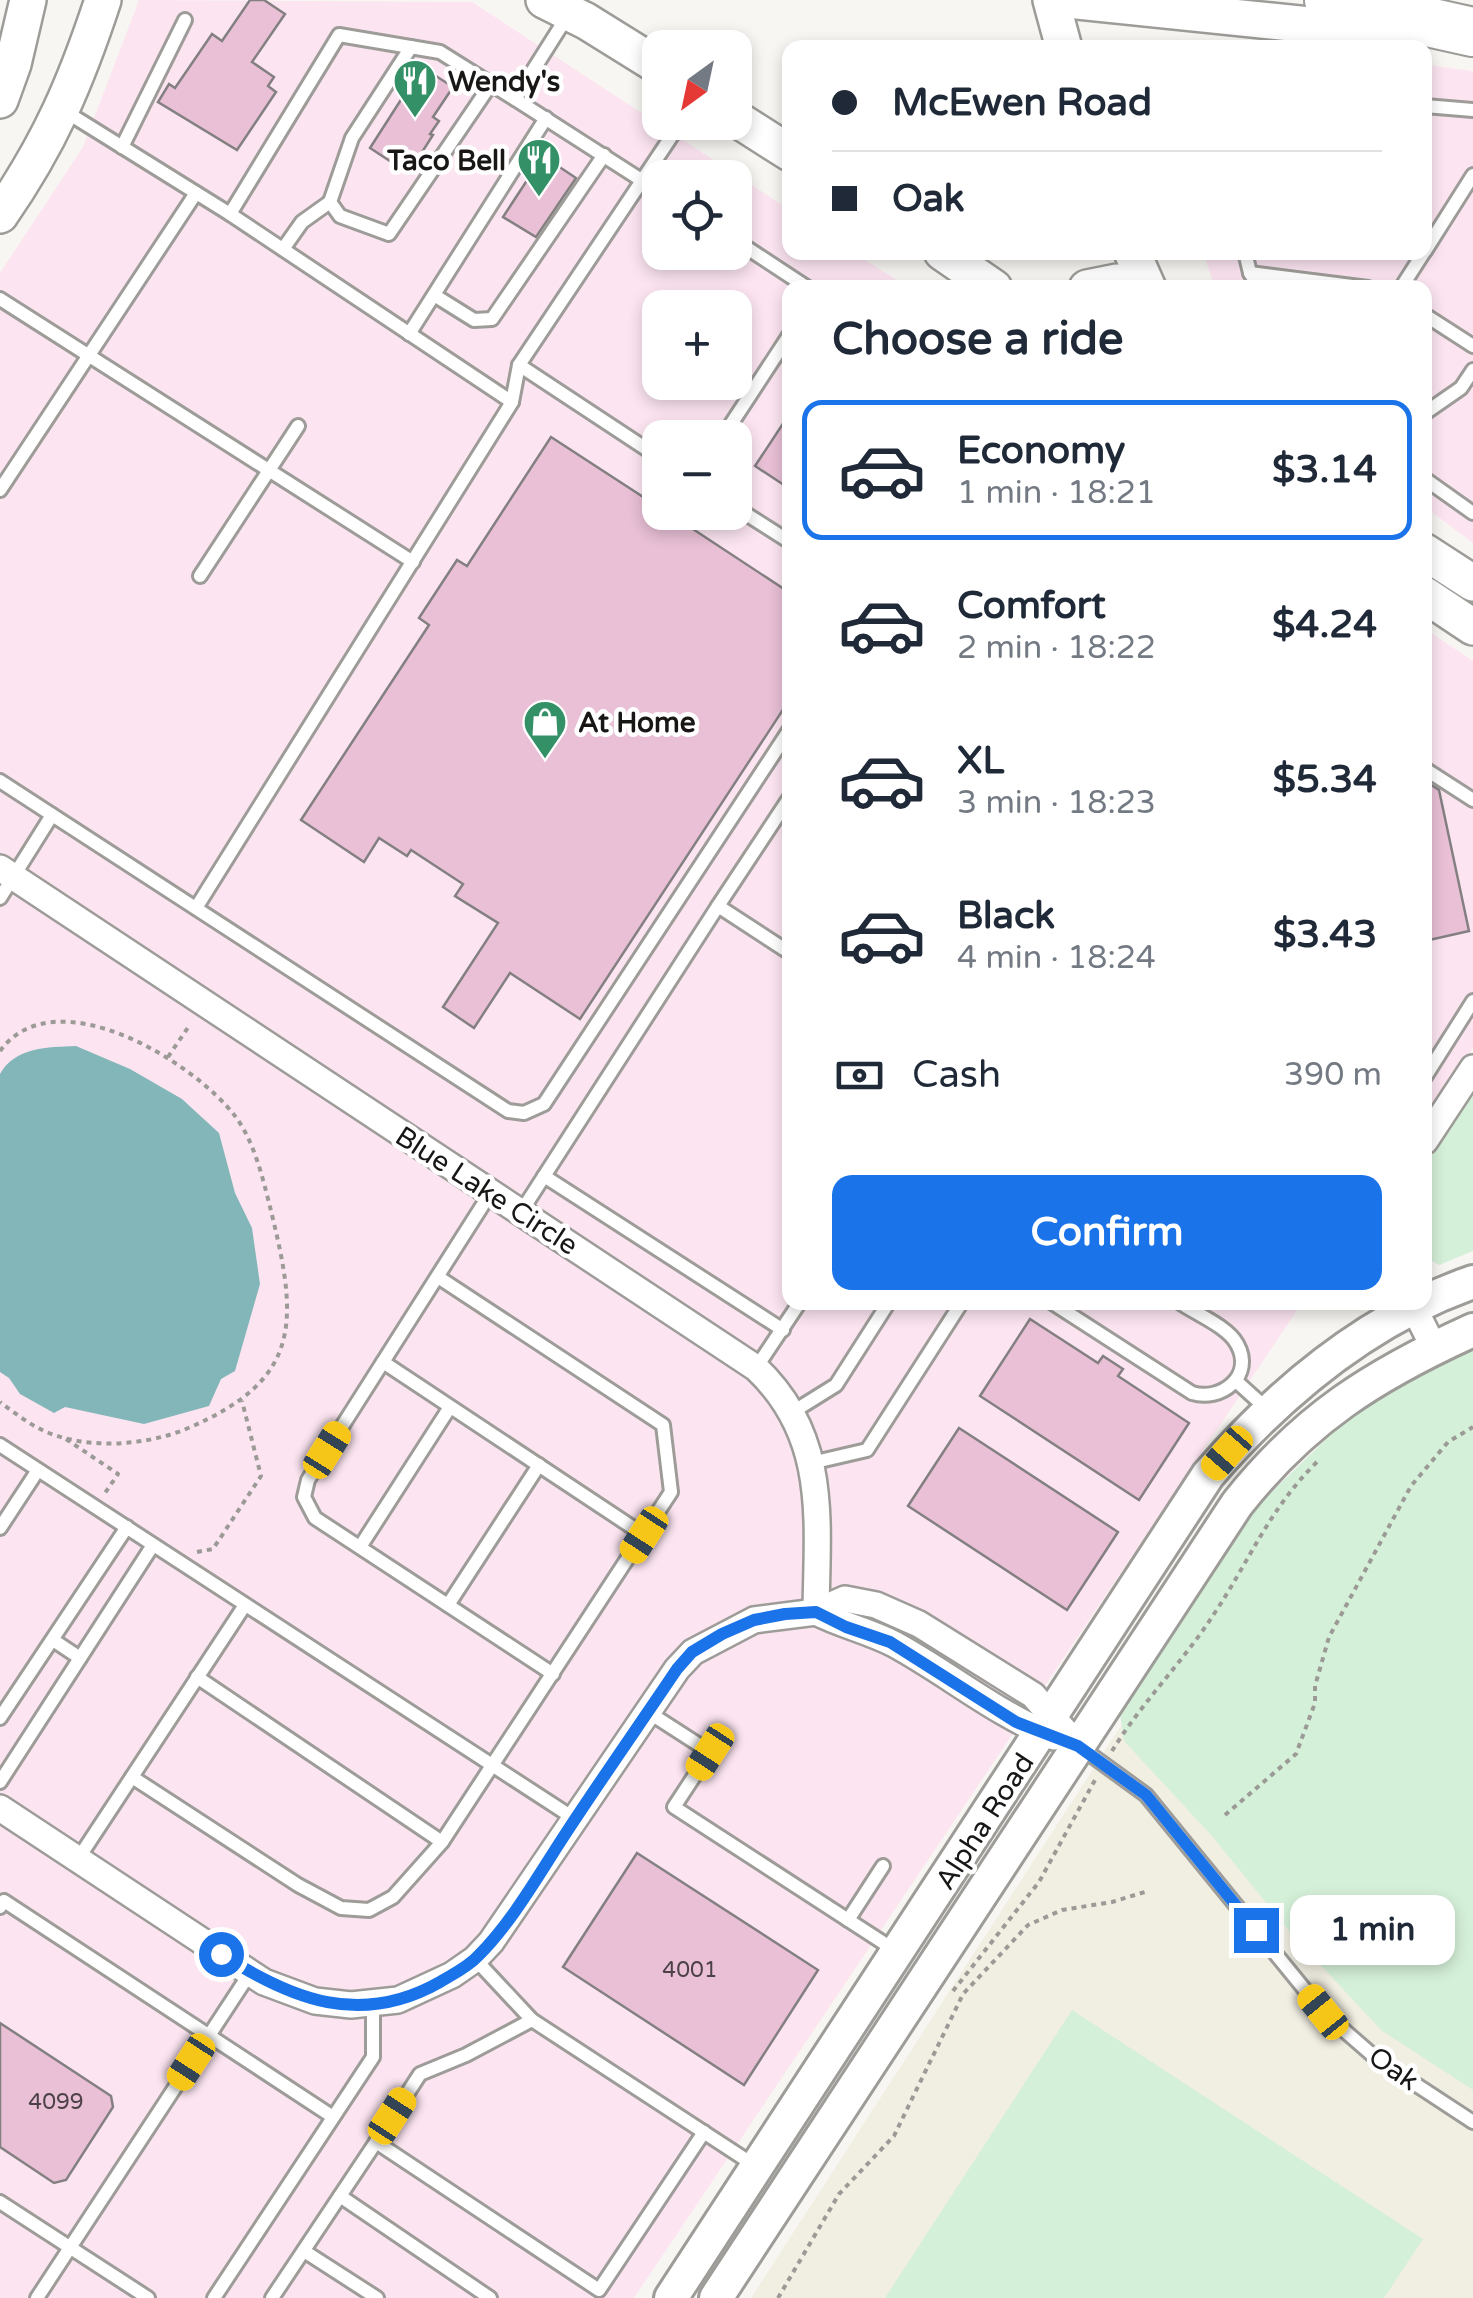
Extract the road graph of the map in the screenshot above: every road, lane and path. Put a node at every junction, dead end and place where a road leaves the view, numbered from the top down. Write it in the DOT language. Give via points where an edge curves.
graph roads {
  1 [pos="28,0"];
  2 [pos="103,0"];
  3 [pos="1328,0"];
  4 [pos="1068,1"];
  5 [pos="557,6"];
  6 [pos="184,20"];
  7 [pos="1473,32"];
  8 [pos="1065,40"];
  9 [pos="1473,42"];
  10 [pos="410,47"];
  11 [pos="642,56"];
  12 [pos="3,83"];
  13 [pos="491,84"];
  14 [pos="515,99"];
  15 [pos="1432,107"];
  16 [pos="62,110"];
  17 [pos="1473,110"];
  18 [pos="546,118"];
  19 [pos="752,129"];
  20 [pos="122,147"];
  21 [pos="782,148"];
  22 [pos="604,155"];
  23 [pos="1473,176"];
  24 [pos="642,181"];
  25 [pos="196,193"];
  26 [pos="330,202"];
  27 [pos="230,214"];
  28 [pos="0,215"];
  29 [pos="1432,240"];
  30 [pos="282,249"];
  31 [pos="752,251"];
  32 [pos="954,260"];
  33 [pos="1246,260"];
  34 [pos="1250,273"];
  35 [pos="796,280"];
  36 [pos="982,280"];
  37 [pos="1254,280"];
  38 [pos="1305,280"];
  39 [pos="434,295"];
  40 [pos="0,300"];
  41 [pos="1432,320"];
  42 [pos="410,334"];
  43 [pos="782,346"];
  44 [pos="1473,346"];
  45 [pos="90,356"];
  46 [pos="519,365"];
  47 [pos="1473,370"];
  48 [pos="512,402"];
  49 [pos="1432,408"];
  50 [pos="734,420"];
  51 [pos="298,426"];
  52 [pos="642,446"];
  53 [pos="269,470"];
  54 [pos="1432,484"];
  55 [pos="0,490"];
  56 [pos="1473,514"];
  57 [pos="752,518"];
  58 [pos="782,537"];
  59 [pos="1432,557"];
  60 [pos="412,562"];
  61 [pos="200,576"];
  62 [pos="1473,583"];
  63 [pos="1432,600"];
  64 [pos="1473,628"];
  65 [pos="782,741"];
  66 [pos="1432,774"];
  67 [pos="0,781"];
  68 [pos="1473,800"];
  69 [pos="782,809"];
  70 [pos="52,815"];
  71 [pos="4,881"];
  72 [pos="718,906"];
  73 [pos="196,908"];
  74 [pos="782,947"];
  75 [pos="1472,1003"];
  76 [pos="189,1026"];
  77 [pos="0,1051"];
  78 [pos="168,1057"];
  79 [pos="1432,1067"];
  80 [pos="1473,1068"];
  81 [pos="1432,1130"];
  82 [pos="544,1176"];
  83 [pos="491,1192"];
  84 [pos="521,1212"];
  85 [pos="438,1276"];
  86 [pos="1473,1282"];
  87 [pos="1432,1297"];
  88 [pos="795,1310"];
  89 [pos="884,1310"];
  90 [pos="957,1310"];
  91 [pos="1063,1310"];
  92 [pos="1191,1310"];
  93 [pos="1404,1310"];
  94 [pos="1415,1310"];
  95 [pos="783,1330"];
  96 [pos="1473,1330"];
  97 [pos="1434,1348"];
  98 [pos="383,1362"];
  99 [pos="756,1368"];
  100 [pos="1236,1380"];
  101 [pos="242,1401"];
  102 [pos="0,1402"];
  103 [pos="450,1406"];
  104 [pos="1268,1410"];
  105 [pos="791,1414"];
  106 [pos="1473,1426"];
  107 [pos="65,1438"];
  108 [pos="0,1445"];
  109 [pos="1318,1461"];
  110 [pos="812,1463"];
  111 [pos="538,1465"];
  112 [pos="38,1470"];
  113 [pos="105,1493"];
  114 [pos="127,1527"];
  115 [pos="0,1528"];
  116 [pos="644,1535"];
  117 [pos="153,1545"];
  118 [pos="360,1547"];
  119 [pos="194,1552"];
  120 [pos="245,1604"];
  121 [pos="448,1605"];
  122 [pos="816,1612"];
  123 [pos="52,1640"];
  124 [pos="80,1658"];
  125 [pos="554,1674"];
  126 [pos="198,1677"];
  127 [pos="648,1712"];
  128 [pos="0,1718"];
  129 [pos="1047,1724"];
  130 [pos="1124,1732"];
  131 [pos="1078,1746"];
  132 [pos="494,1766"];
  133 [pos="132,1777"];
  134 [pos="0,1782"];
  135 [pos="0,1808"];
  136 [pos="1225,1815"];
  137 [pos="575,1819"];
  138 [pos="442,1842"];
  139 [pos="78,1859"];
  140 [pos="883,1866"];
  141 [pos="1148,1892"];
  142 [pos="0,1908"];
  143 [pos="848,1920"];
  144 [pos="898,1952"];
  145 [pos="476,1959"];
  146 [pos="250,1972"];
  147 [pos="373,2004"];
  148 [pos="532,2020"];
  149 [pos="208,2036"];
  150 [pos="333,2117"];
  151 [pos="1473,2122"];
  152 [pos="704,2132"];
  153 [pos="376,2142"];
  154 [pos="757,2167"];
  155 [pos="340,2196"];
  156 [pos="0,2202"];
  157 [pos="70,2247"];
  158 [pos="304,2250"];
  159 [pos="37,2298"];
  160 [pos="148,2298"];
  161 [pos="214,2298"];
  162 [pos="272,2298"];
  163 [pos="377,2298"];
  164 [pos="490,2298"];
  165 [pos="671,2298"];
  166 [pos="716,2298"];
  167 [pos="778,2298"];
  1 -- 12 [label="main road"];
  2 -- 16 [label="main road"];
  3 -- 7 [label="highway"];
  4 -- 8 [label="main road"];
  4 -- 9 [label="main road"];
  5 -- 11 [label="main road"];
  5 -- 14 [label="lane"];
  6 -- 20 [label="lane"];
  10 -- 13 [label="lane" via="440,52"];
  10 -- 26 [label="lane" via="352,138"];
  10 -- 27 [label="lane" via="339,35"];
  13 -- 14 [label="lane"];
  13 -- 26 [label="lane" via="389,234 340,216"];
  14 -- 18 [label="lane"];
  15 -- 17 [label="lane"];
  16 -- 20 [label="lane"];
  16 -- 28 [label="main road"];
  18 -- 22 [label="lane"];
  18 -- 39 [label="lane"];
  19 -- 21 [label="main road"];
  20 -- 25 [label="lane"];
  22 -- 24 [label="lane"];
  22 -- 39 [label="lane" via="492,318 474,320"];
  23 -- 29 [label="lane"];
  24 -- 46 [label="lane"];
  25 -- 27 [label="lane"];
  25 -- 45 [label="lane"];
  26 -- 30 [label="lane" via="302,222"];
  27 -- 30 [label="lane"];
  30 -- 42 [label="lane"];
  31 -- 35 [label="lane"];
  32 -- 36 [label="main road"];
  33 -- 34 [label="lane"];
  34 -- 37 [label="lane"];
  34 -- 38 [label="lane"];
  39 -- 42 [label="lane"];
  40 -- 45 [label="lane"];
  41 -- 44 [label="lane"];
  42 -- 48 [label="lane"];
  43 -- 50 [label="lane"];
  45 -- 53 [label="lane"];
  45 -- 55 [label="lane"];
  46 -- 48 [label="lane"];
  46 -- 52 [label="lane"];
  47 -- 49 [label="lane" via="1462,388"];
  48 -- 60 [label="lane"];
  51 -- 53 [label="lane"];
  53 -- 60 [label="lane"];
  53 -- 61 [label="lane"];
  54 -- 56 [label="lane"];
  57 -- 58 [label="lane"];
  59 -- 62 [label="main road"];
  60 -- 73 [label="lane"];
  63 -- 64 [label="main road"];
  65 -- 73 [label="lane" via="536,1110 508,1111"];
  66 -- 68 [label="lane"];
  67 -- 70 [label="lane"];
  69 -- 72 [label="lane"];
  70 -- 71 [label="lane"];
  70 -- 73 [label="lane"];
  71 -- 83 [label="street, Blue Lake Circle"];
  72 -- 74 [label="lane"];
  72 -- 82 [label="lane"];
  75 -- 79 [label="lane"];
  76 -- 78 [label="path"];
  77 -- 78 [label="path" via="30,1030 72,1021"];
  78 -- 101 [label="path" via="243,1127 279,1247 287,1336 266,1376"];
  80 -- 81 [label="street"];
  82 -- 84 [label="lane"];
  82 -- 95 [label="lane"];
  83 -- 84 [label="street, Blue Lake Circle"];
  83 -- 85 [label="lane"];
  84 -- 99 [label="street, Blue Lake Circle"];
  85 -- 98 [label="lane"];
  85 -- 116 [label="lane" via="663,1425 672,1492"];
  86 -- 87 [label="street, Alpha Road"];
  88 -- 95 [label="lane"];
  89 -- 105 [label="lane" via="836,1385"];
  90 -- 110 [label="lane" via="867,1450"];
  91 -- 100 [label="lane" via="1192,1393 1214,1396"];
  92 -- 100 [label="lane" via="1237,1344 1242,1365"];
  93 -- 104 [label="street, Alpha Road"];
  94 -- 97 [label="street"];
  95 -- 99 [label="lane"];
  96 -- 97 [label="street, Alpha Road"];
  97 -- 131 [label="street, Alpha Road" via="1350,1395 1268,1464"];
  98 -- 103 [label="lane"];
  98 -- 118 [label="lane" via="304,1496 315,1518"];
  99 -- 105 [label="street, Blue Lake Circle" via="778,1388"];
  100 -- 104 [label="lane"];
  101 -- 107 [label="path" via="152,1439"];
  101 -- 119 [label="path" via="260,1476 213,1549"];
  102 -- 107 [label="path"];
  103 -- 111 [label="lane"];
  103 -- 118 [label="lane"];
  104 -- 129 [label="street, Alpha Road" via="1208,1474"];
  105 -- 110 [label="street, Blue Lake Circle"];
  106 -- 136 [label="path" via="1448,1442 1411,1486 1329,1636 1296,1754"];
  107 -- 113 [label="path" via="118,1474"];
  108 -- 112 [label="lane"];
  109 -- 130 [label="path" via="1263,1527 1216,1612"];
  110 -- 122 [label="street, Blue Lake Circle" via="818,1489"];
  111 -- 116 [label="lane"];
  111 -- 121 [label="lane"];
  112 -- 114 [label="lane"];
  112 -- 115 [label="lane"];
  114 -- 117 [label="lane"];
  114 -- 123 [label="lane"];
  116 -- 125 [label="lane"];
  117 -- 120 [label="lane"];
  117 -- 124 [label="lane"];
  118 -- 121 [label="lane"];
  120 -- 126 [label="lane"];
  120 -- 132 [label="lane"];
  121 -- 125 [label="lane"];
  122 -- 127 [label="street" via="754,1620 722,1634 692,1652"];
  122 -- 129 [label="street" via="890,1642 1016,1722"];
  123 -- 124 [label="lane"];
  123 -- 128 [label="lane"];
  124 -- 134 [label="lane"];
  125 -- 132 [label="lane"];
  126 -- 133 [label="lane"];
  126 -- 138 [label="lane"];
  127 -- 137 [label="street"];
  127 -- 143 [label="lane" via="710,1752 674,1807"];
  129 -- 131 [label="street"];
  129 -- 144 [label="street, Alpha Road"];
  131 -- 151 [label="lane, Oak" via="1146,1795 1323,2012 1377,2059"];
  131 -- 166 [label="street, Alpha Road"];
  132 -- 137 [label="lane"];
  132 -- 138 [label="lane"];
  133 -- 138 [label="lane" via="342,1908 369,1910 393,1897"];
  133 -- 139 [label="lane"];
  135 -- 139 [label="street"];
  137 -- 145 [label="street"];
  139 -- 146 [label="street"];
  140 -- 143 [label="lane"];
  141 -- 167 [label="path" via="1062,1910 1028,1925 964,1994 894,2136 839,2194"];
  142 -- 149 [label="lane" via="4,1902"];
  143 -- 144 [label="lane"];
  144 -- 154 [label="street, Alpha Road"];
  145 -- 147 [label="street" via="427,1989"];
  145 -- 148 [label="lane"];
  146 -- 147 [label="street" via="315,2001"];
  146 -- 149 [label="lane"];
  147 -- 150 [label="lane" via="373,2057"];
  148 -- 152 [label="lane"];
  148 -- 153 [label="lane" via="420,2074"];
  149 -- 150 [label="lane"];
  149 -- 157 [label="lane"];
  150 -- 161 [label="lane"];
  152 -- 153 [label="lane" via="599,2290"];
  152 -- 154 [label="lane"];
  153 -- 155 [label="lane"];
  154 -- 165 [label="street, Alpha Road"];
  155 -- 158 [label="lane"];
  155 -- 164 [label="lane"];
  156 -- 157 [label="lane"];
  157 -- 159 [label="lane"];
  157 -- 160 [label="lane"];
  158 -- 162 [label="lane"];
  158 -- 163 [label="lane"];
}
